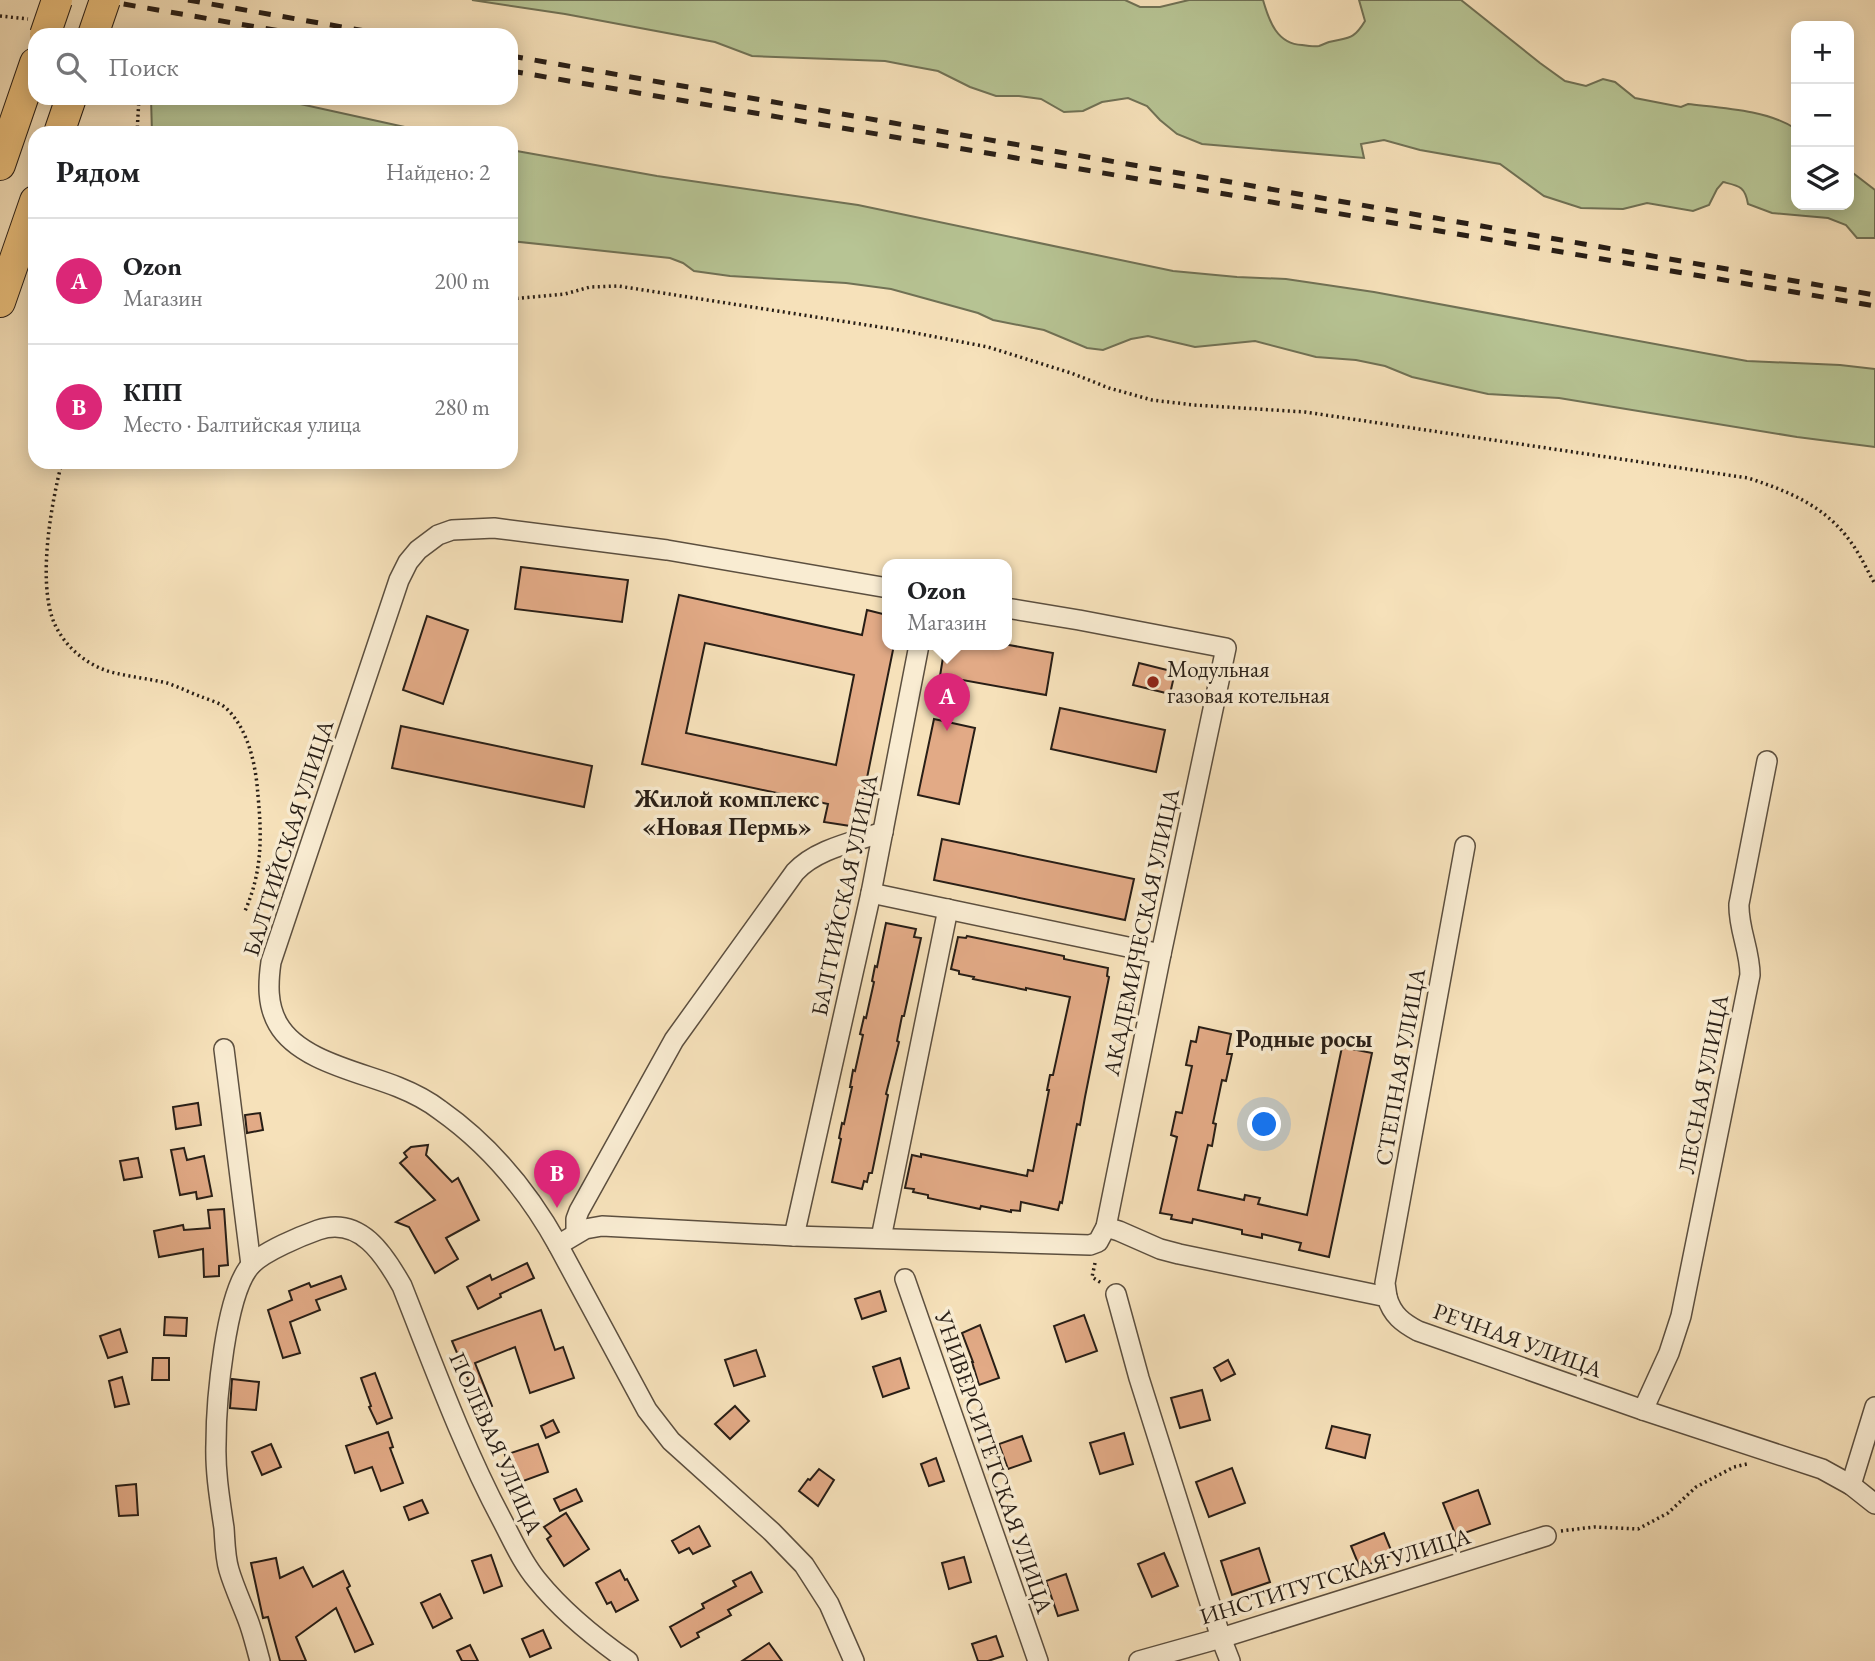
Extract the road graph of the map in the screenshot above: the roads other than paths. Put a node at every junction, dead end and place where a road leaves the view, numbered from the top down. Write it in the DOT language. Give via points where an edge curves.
graph roads {
  1 [pos="57,0"];
  2 [pos="105,0"];
  3 [pos="47,28"];
  4 [pos="95,28"];
  5 [pos="28,84"];
  6 [pos="68,105"];
  7 [pos="61,126"];
  8 [pos="0,165"];
  9 [pos="28,221"];
  10 [pos="0,302"];
  11 [pos="882,588"];
  12 [pos="1012,609"];
  13 [pos="918,650"];
  14 [pos="1768,761"];
  15 [pos="883,832"];
  16 [pos="1465,846"];
  17 [pos="871,893"];
  18 [pos="948,909"];
  19 [pos="1160,954"];
  20 [pos="224,1049"];
  21 [pos="576,1233"];
  22 [pos="1102,1234"];
  23 [pos="794,1236"];
  24 [pos="881,1238"];
  25 [pos="558,1245"];
  26 [pos="251,1265"];
  27 [pos="905,1279"];
  28 [pos="1116,1294"];
  29 [pos="1387,1297"];
  30 [pos="1875,1407"];
  31 [pos="1643,1410"];
  32 [pos="1851,1485"];
  33 [pos="1875,1504"];
  34 [pos="1546,1535"];
  35 [pos="1221,1638"];
  36 [pos="260,1661"];
  37 [pos="628,1661"];
  38 [pos="854,1661"];
  39 [pos="1038,1661"];
  40 [pos="1139,1661"];
  41 [pos="1230,1661"];
  1 -- 3 [label="highway, bridge"];
  2 -- 4 [label="highway, bridge"];
  5 -- 8 [label="highway"];
  6 -- 7 [label="highway"];
  9 -- 10 [label="highway"];
  11 -- 25 [label="street, БАЛТИЙСКАЯ УЛИЦА" via="667,550 494,528 438,535 418,550 404,571 271,962 272,1010 277,1024 298,1046 420,1097 448,1116 516,1180"];
  12 -- 19 [label="street, АКАДЕМИЧЕСКАЯ УЛИЦА" via="1226,648"];
  13 -- 15 [label="street, БАЛТИЙСКАЯ УЛИЦА"];
  14 -- 31 [label="street, ЛЕСНАЯ УЛИЦА" via="1739,904 1750,975 1681,1316"];
  15 -- 17 [label="street, БАЛТИЙСКАЯ УЛИЦА"];
  15 -- 21 [label="street" via="819,854 795,872 674,1040 579,1211"];
  16 -- 29 [label="street, СТЕПНАЯ УЛИЦА" via="1385,1283"];
  17 -- 18 [label="street"];
  17 -- 23 [label="street, БАЛТИЙСКАЯ УЛИЦА"];
  18 -- 19 [label="street"];
  18 -- 24 [label="street"];
  19 -- 22 [label="street, АКАДЕМИЧЕСКАЯ УЛИЦА"];
  20 -- 26 [label="street"];
  21 -- 23 [label="street" via="602,1227"];
  21 -- 25 [label="street"];
  22 -- 24 [label="street" via="1090,1245"];
  22 -- 29 [label="street" via="1119,1231 1179,1254"];
  23 -- 24 [label="street"];
  25 -- 38 [label="street, БАЛТИЙСКАЯ УЛИЦА" via="647,1410 679,1449 804,1565"];
  26 -- 36 [label="street" via="232,1304 215,1446 229,1569"];
  26 -- 37 [label="street, ПОЛЕВАЯ УЛИЦА" via="333,1226 347,1227 378,1249 401,1286 475,1464 522,1559 553,1598"];
  27 -- 39 [label="street, УНИВЕРСИТЕТСКАЯ УЛИЦА"];
  28 -- 35 [label="street"];
  29 -- 31 [label="street, РЕЧНАЯ УЛИЦА" via="1397,1317 1418,1331"];
  30 -- 32 [label="street"];
  31 -- 32 [label="street, РЕЧНАЯ УЛИЦА" via="1822,1469"];
  32 -- 33 [label="street, РЕЧНАЯ УЛИЦА"];
  34 -- 35 [label="street, ИНСТИТУТСКАЯ УЛИЦА"];
  35 -- 40 [label="street, ИНСТИТУТСКАЯ УЛИЦА"];
  35 -- 41 [label="street"];
}
